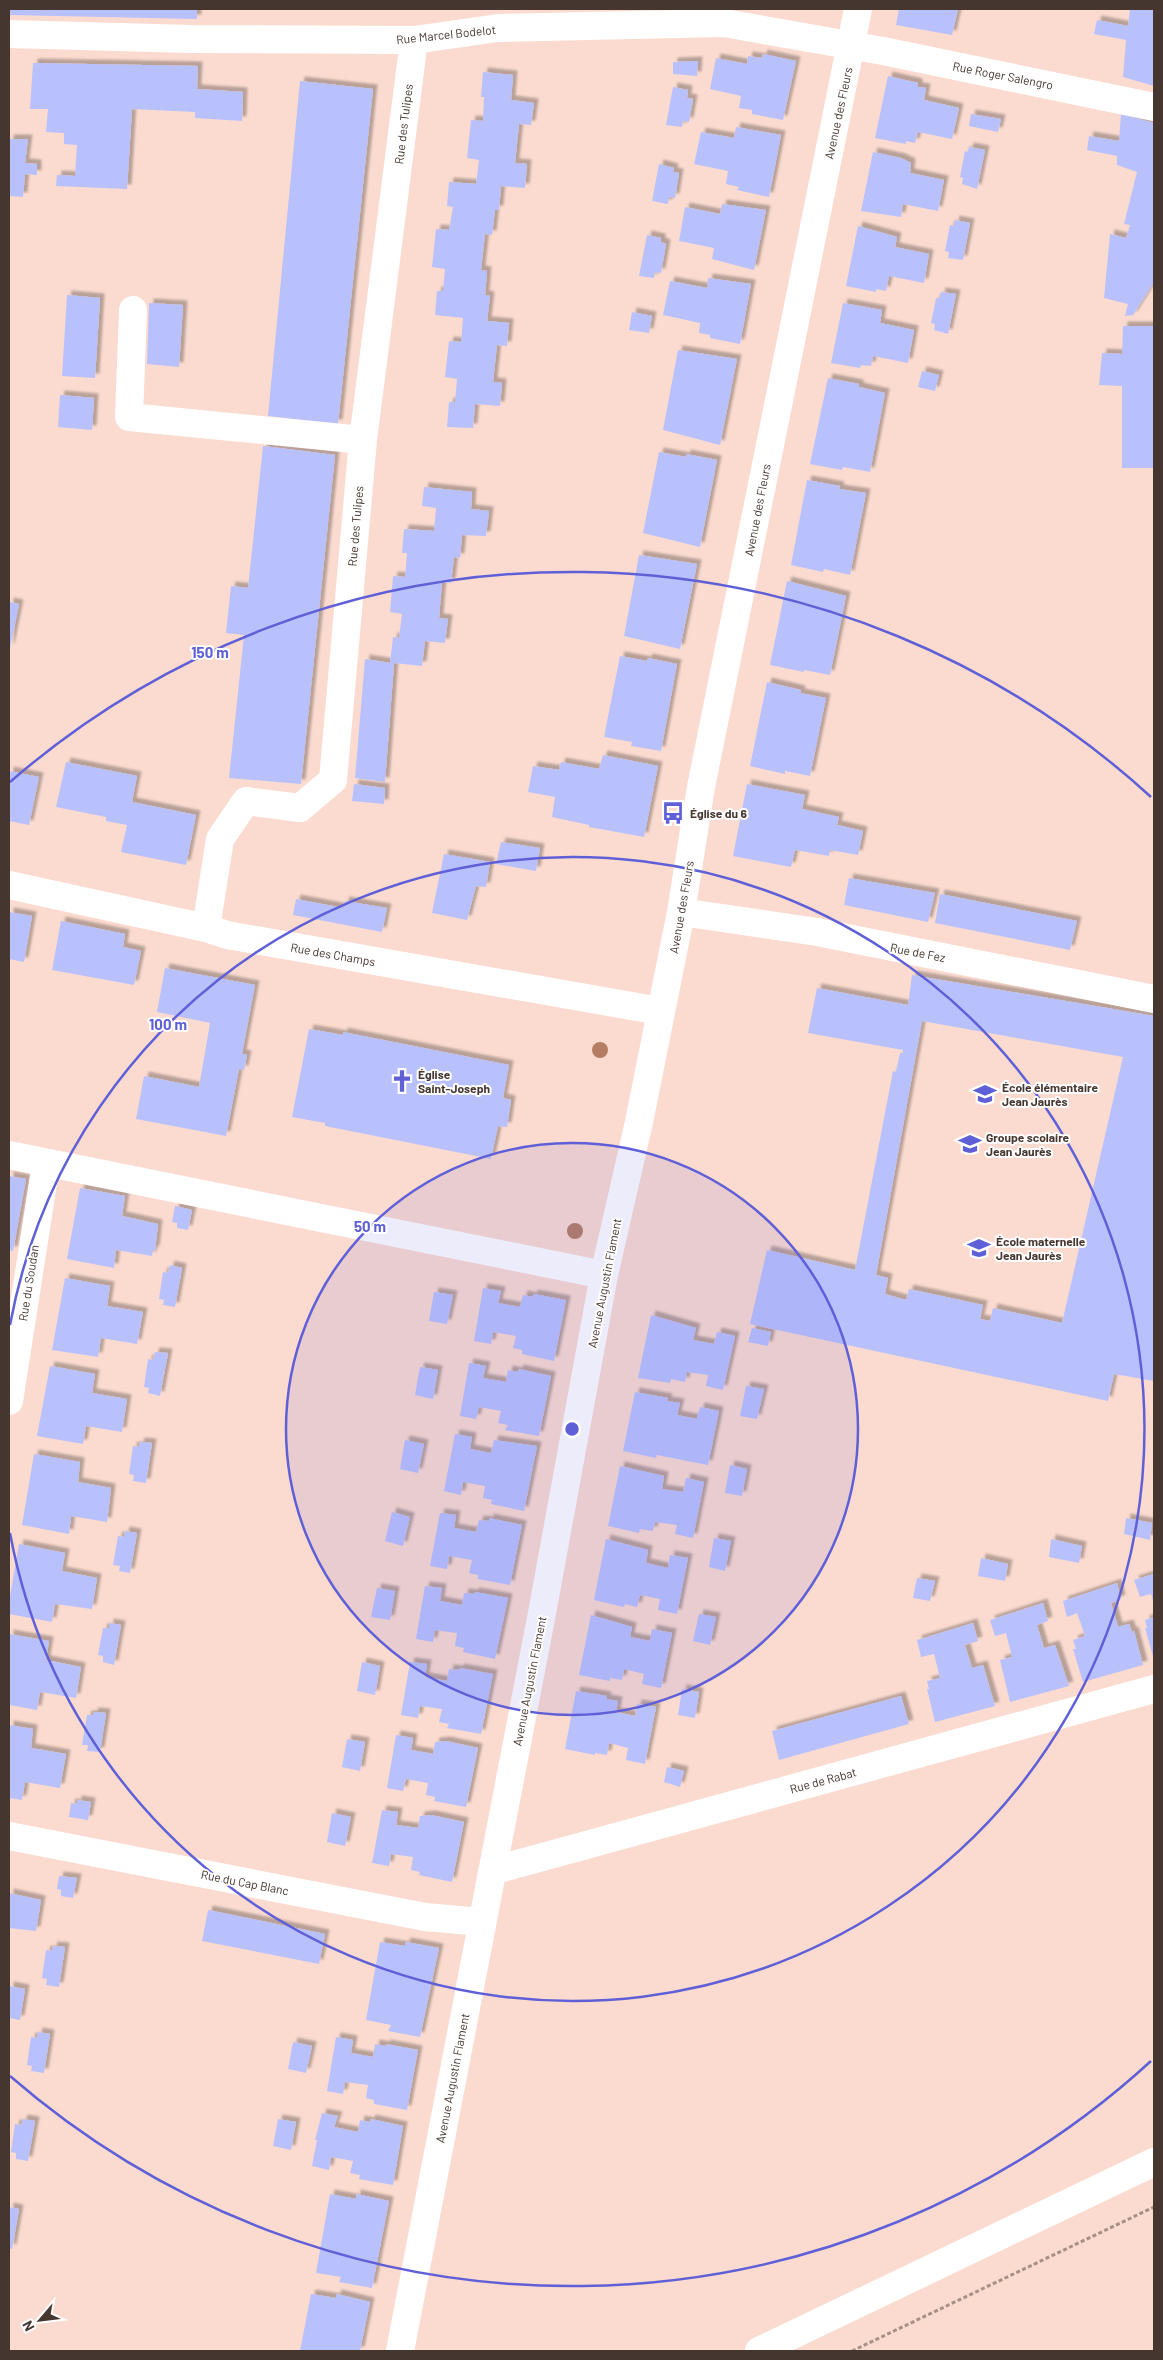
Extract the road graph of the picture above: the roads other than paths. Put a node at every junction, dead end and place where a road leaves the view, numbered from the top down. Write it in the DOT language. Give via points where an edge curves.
graph roads {
  1 [pos="858,9"];
  2 [pos="500,19"];
  3 [pos="9,34"];
  4 [pos="414,40"];
  5 [pos="851,46"];
  6 [pos="1154,107"];
  7 [pos="133,310"];
  8 [pos="363,440"];
  9 [pos="9,885"];
  10 [pos="681,912"];
  11 [pos="206,928"];
  12 [pos="1154,999"];
  13 [pos="660,1011"];
  14 [pos="9,1155"];
  15 [pos="46,1164"];
  16 [pos="604,1275"];
  17 [pos="9,1401"];
  18 [pos="1154,1689"];
  19 [pos="9,1836"];
  20 [pos="492,1871"];
  21 [pos="482,1922"];
  22 [pos="1154,2162"];
  23 [pos="400,2351"];
  24 [pos="759,2351"];
  1 -- 5 [label="street, Avenue des Fleurs"];
  2 -- 4 [label="street, Rue Marcel Bodelot"];
  2 -- 5 [label="street, Rue Marcel Bodelot" via="724,23"];
  3 -- 4 [label="street, Rue Marcel Bodelot"];
  4 -- 8 [label="street, Rue des Tulipes"];
  5 -- 6 [label="street, Rue Roger Salengro"];
  5 -- 10 [label="street, Avenue des Fleurs" via="701,787"];
  7 -- 8 [label="street" via="129,417"];
  8 -- 11 [label="street, Rue des Tulipes" via="333,780 300,808 246,801 220,839"];
  9 -- 11 [label="street, Rue des Champs"];
  10 -- 12 [label="street, Rue de Fez" via="817,932"];
  10 -- 13 [label="street, Avenue des Fleurs"];
  11 -- 13 [label="street, Rue des Champs" via="227,935"];
  13 -- 16 [label="street, Avenue Augustin Flament"];
  14 -- 15 [label="street"];
  15 -- 16 [label="street"];
  15 -- 17 [label="street, Rue du Soudan"];
  16 -- 20 [label="street, Avenue Augustin Flament"];
  18 -- 20 [label="street, Rue de Rabat"];
  19 -- 21 [label="street, Rue du Cap Blanc" via="425,1917"];
  20 -- 21 [label="street, Avenue Augustin Flament"];
  21 -- 23 [label="street, Avenue Augustin Flament"];
  22 -- 24 [label="street"];
}
